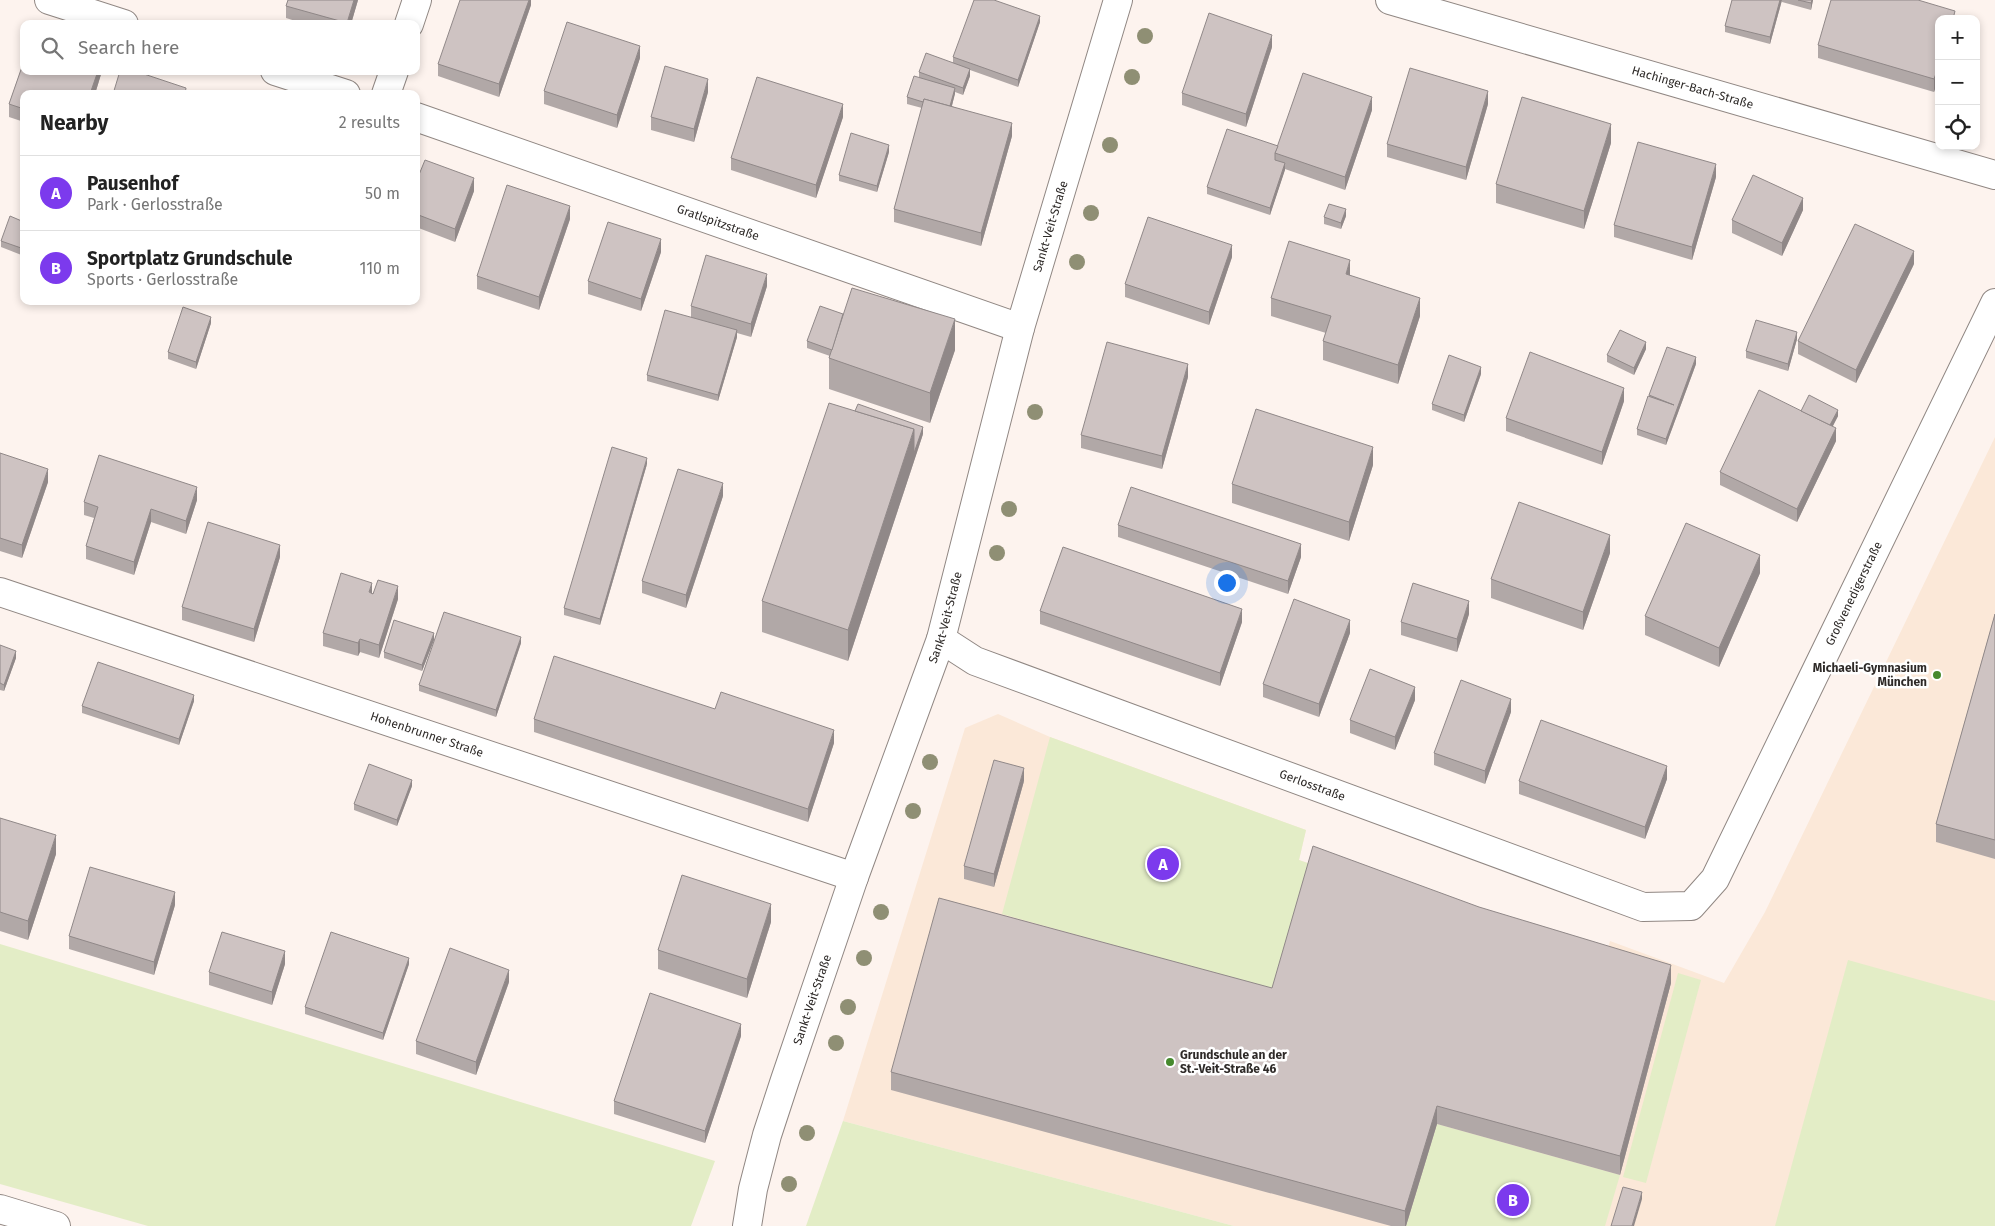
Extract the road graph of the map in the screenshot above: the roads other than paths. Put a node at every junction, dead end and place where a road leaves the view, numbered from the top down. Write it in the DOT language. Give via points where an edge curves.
graph roads {
  1 [pos="49,0"];
  2 [pos="417,0"];
  3 [pos="1118,0"];
  4 [pos="1390,0"];
  5 [pos="112,20"];
  6 [pos="410,20"];
  7 [pos="287,75"];
  8 [pos="393,75"];
  9 [pos="334,90"];
  10 [pos="387,90"];
  11 [pos="420,118"];
  12 [pos="1995,175"];
  13 [pos="1995,303"];
  14 [pos="1020,328"];
  15 [pos="0,592"];
  16 [pos="941,639"];
  17 [pos="854,877"];
  18 [pos="1691,906"];
  19 [pos="0,1209"];
  20 [pos="56,1226"];
  21 [pos="747,1226"];
  1 -- 5 [label="street"];
  2 -- 6 [label="street"];
  3 -- 14 [label="street, Sankt-Veit-Straße"];
  4 -- 12 [label="street, Hachinger-Bach-Straße"];
  7 -- 9 [label="street"];
  8 -- 10 [label="street"];
  11 -- 14 [label="street, Gratlspitzstraße"];
  13 -- 18 [label="street, Großvenedigerstraße" via="1715,880"];
  14 -- 16 [label="street, Sankt-Veit-Straße"];
  15 -- 17 [label="street, Hohenbrunner Straße"];
  16 -- 17 [label="street, Sankt-Veit-Straße"];
  16 -- 18 [label="street, Gerlosstraße" via="976,661 1643,907"];
  17 -- 21 [label="street, Sankt-Veit-Straße" via="767,1135"];
  19 -- 20 [label="street"];
}
